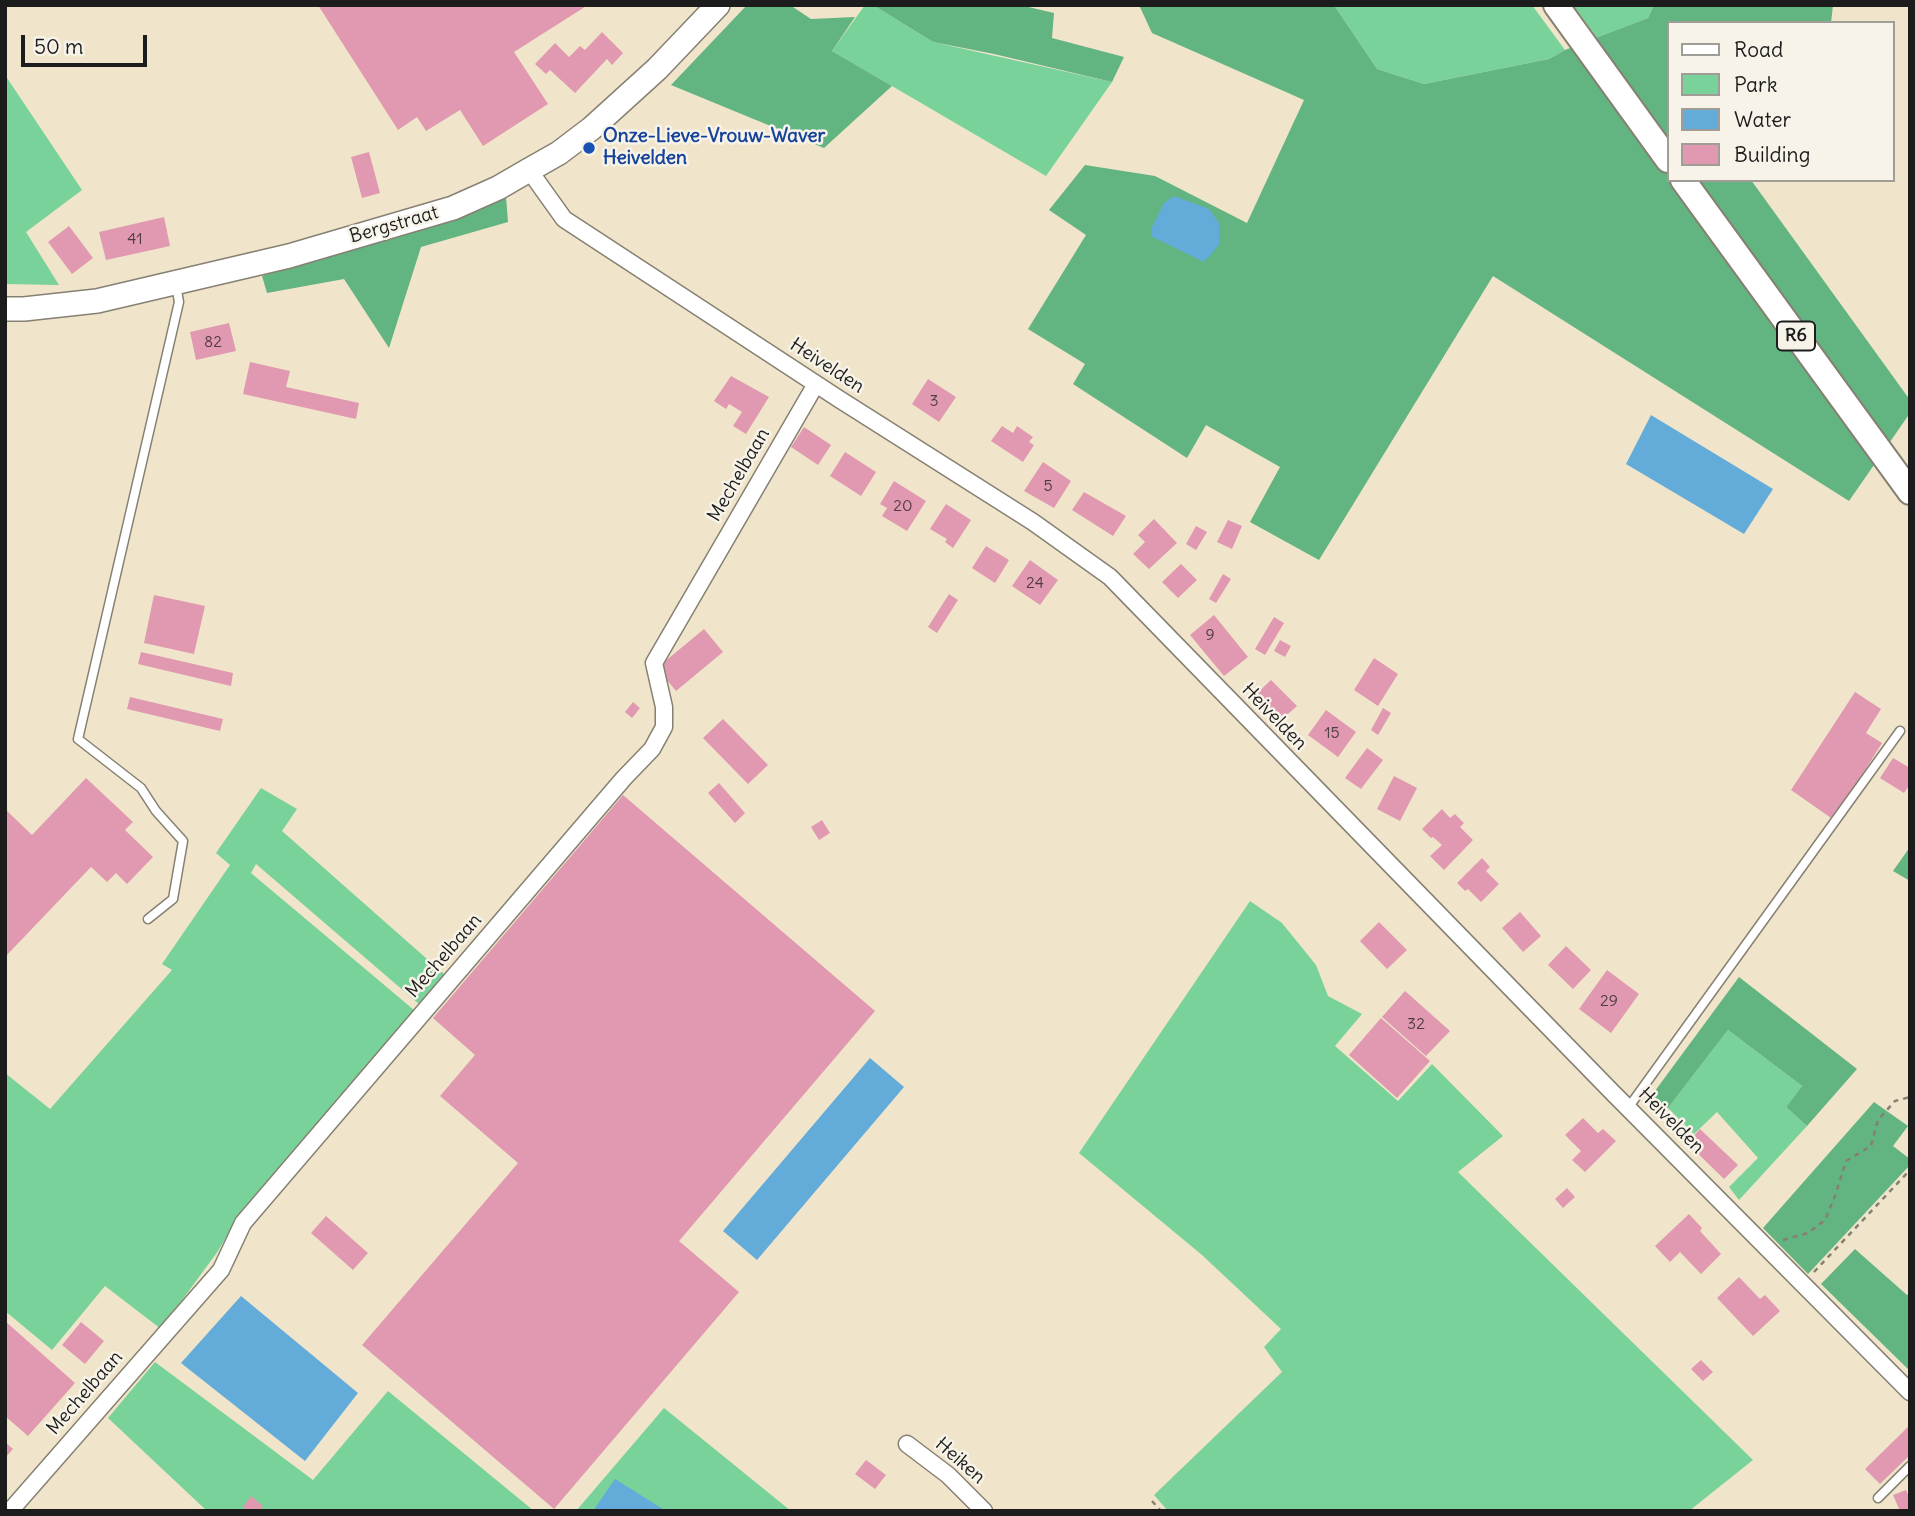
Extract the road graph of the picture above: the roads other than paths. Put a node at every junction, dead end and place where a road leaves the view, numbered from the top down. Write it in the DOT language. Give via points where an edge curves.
graph roads {
  1 [pos="718,5"];
  2 [pos="1556,5"];
  3 [pos="1666,157"];
  4 [pos="529,170"];
  5 [pos="1684,182"];
  6 [pos="175,282"];
  7 [pos="5,309"];
  8 [pos="816,384"];
  9 [pos="1910,492"];
  10 [pos="1900,731"];
  11 [pos="148,919"];
  12 [pos="1628,1108"];
  13 [pos="1910,1392"];
  14 [pos="907,1444"];
  15 [pos="1910,1466"];
  16 [pos="1878,1498"];
  17 [pos="10,1511"];
  18 [pos="984,1511"];
  1 -- 4 [label="street, Bergstraat" via="592,128"];
  2 -- 3 [label="main road"];
  4 -- 6 [label="street, Bergstraat" via="453,208 289,256"];
  4 -- 8 [label="street, Heivelden" via="564,219"];
  5 -- 9 [label="main road, R6"];
  6 -- 7 [label="street, Bergstraat" via="97,301"];
  6 -- 11 [label="lane" via="179,302 78,739 141,788 183,841 173,899"];
  8 -- 12 [label="street, Heivelden" via="1033,522 1110,577"];
  8 -- 17 [label="street, Mechelbaan" via="654,663 664,727 652,749 243,1223 221,1270"];
  10 -- 12 [label="lane"];
  12 -- 13 [label="street, Heivelden"];
  14 -- 18 [label="street, Heiken" via="948,1475"];
  15 -- 16 [label="lane"];
}
